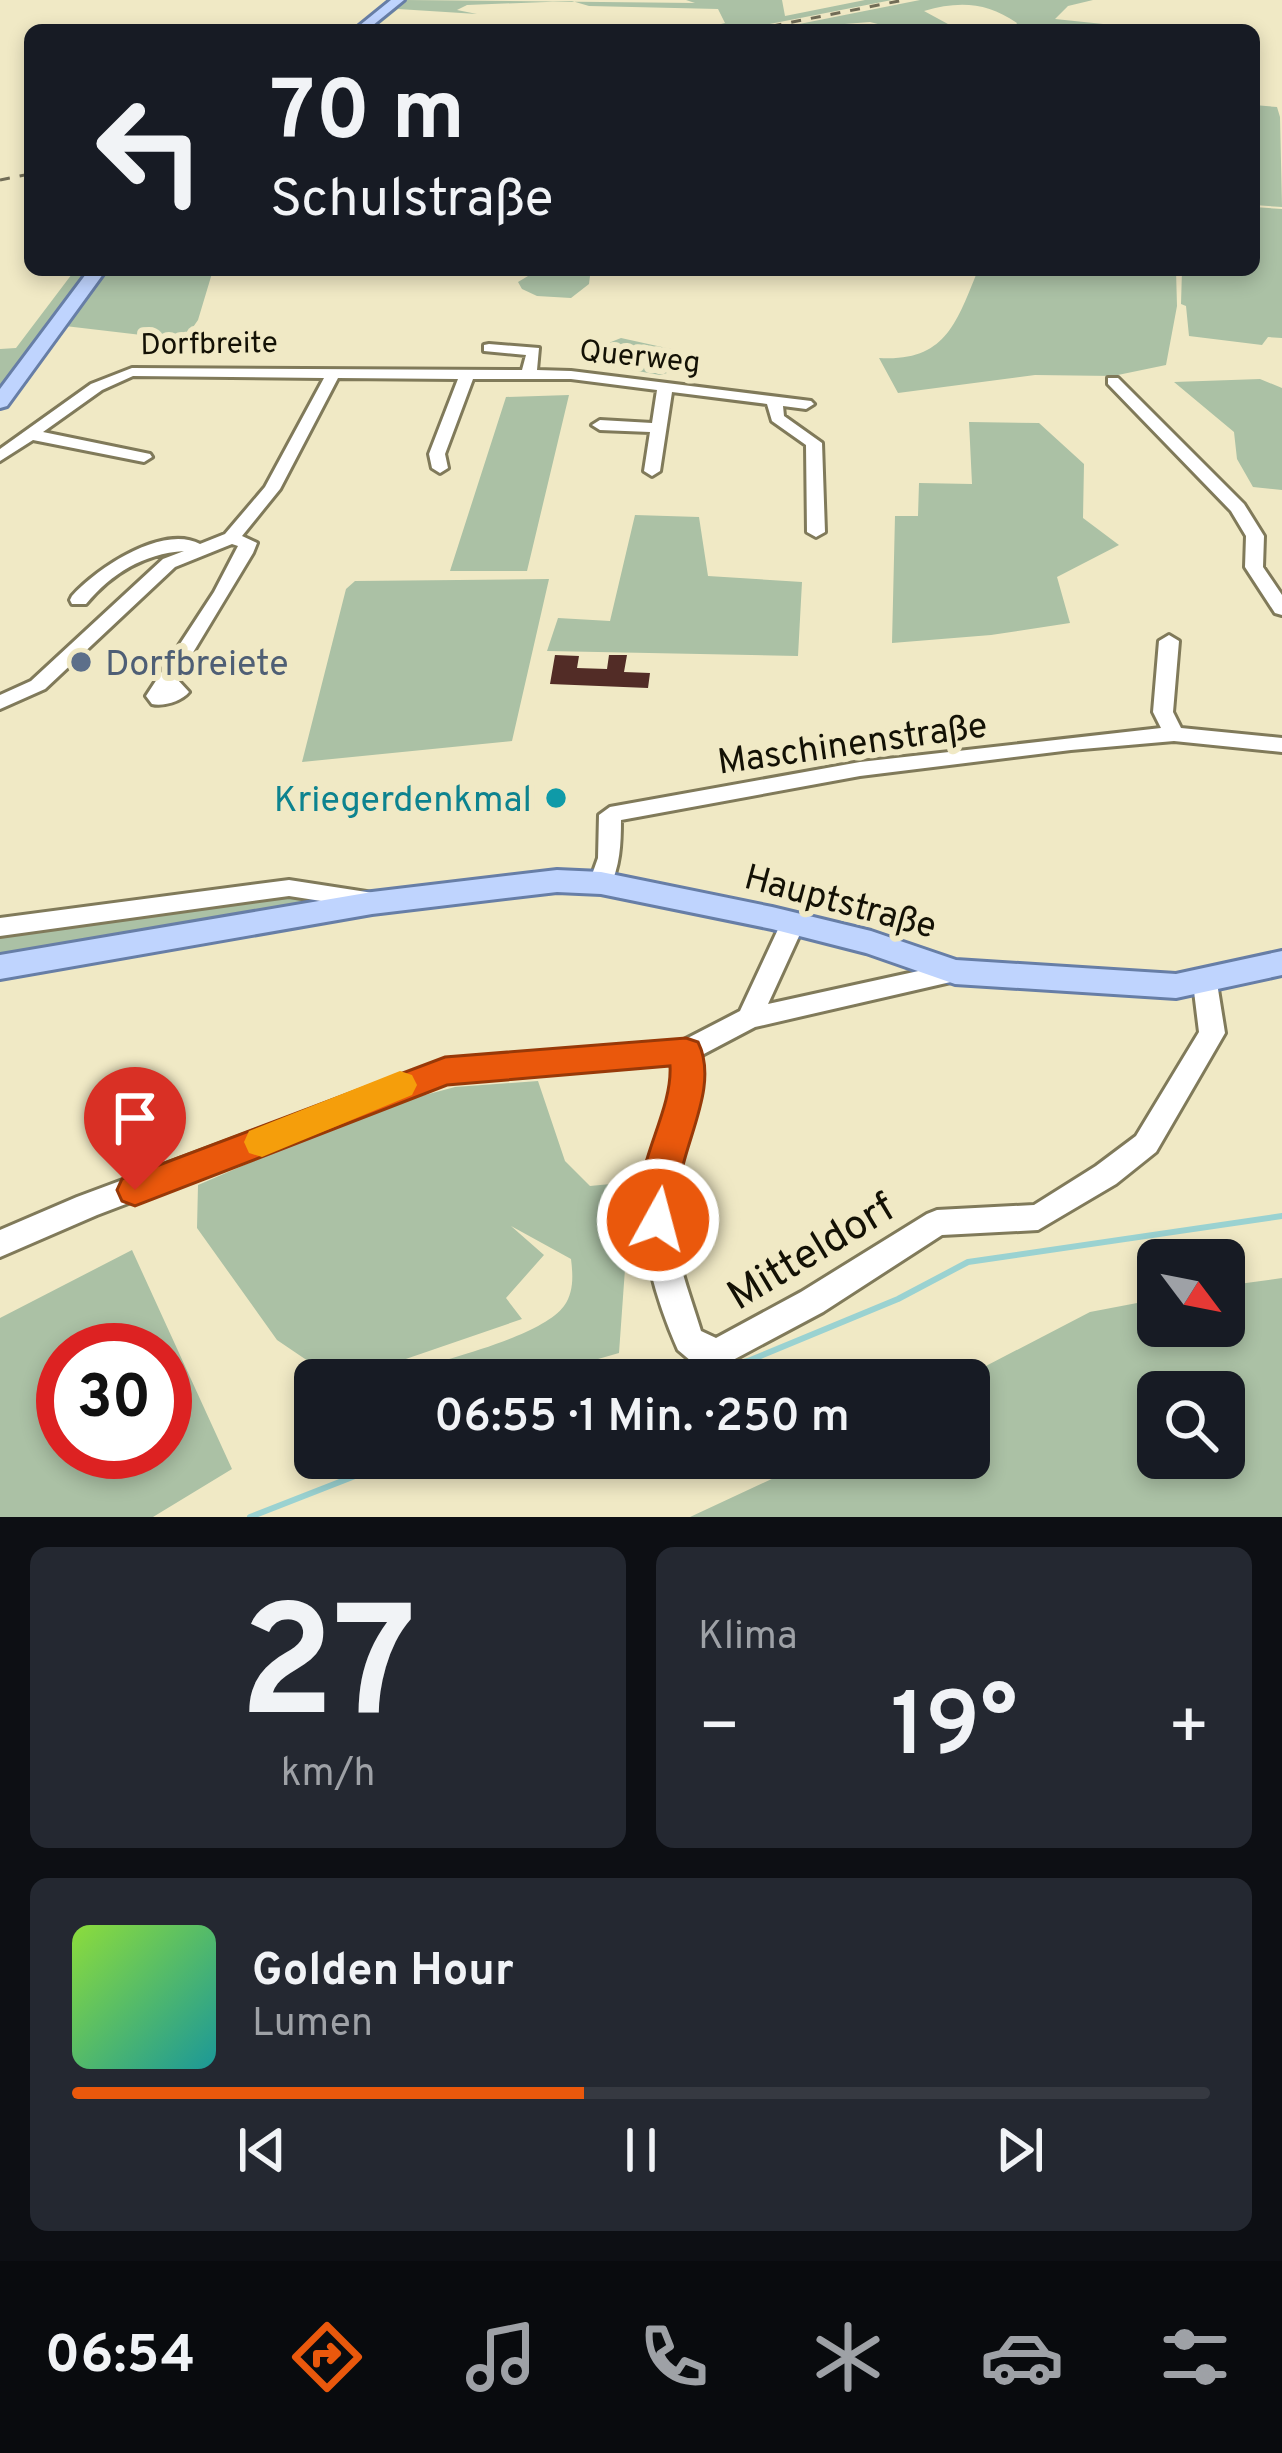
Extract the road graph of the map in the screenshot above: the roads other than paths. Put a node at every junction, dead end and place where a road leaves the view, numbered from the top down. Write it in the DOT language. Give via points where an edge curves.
graph roads {
  1 [pos="398,0"];
  2 [pos="368,24"];
  3 [pos="94,276"];
  4 [pos="489,348"];
  5 [pos="334,373"];
  6 [pos="467,374"];
  7 [pos="530,374"];
  8 [pos="1114,381"];
  9 [pos="665,387"];
  10 [pos="774,398"];
  11 [pos="0,402"];
  12 [pos="806,404"];
  13 [pos="599,425"];
  14 [pos="656,428"];
  15 [pos="33,435"];
  16 [pos="0,456"];
  17 [pos="144,457"];
  18 [pos="440,468"];
  19 [pos="652,471"];
  20 [pos="816,532"];
  21 [pos="231,538"];
  22 [pos="204,548"];
  23 [pos="79,600"];
  24 [pos="1282,609"];
  25 [pos="1169,641"];
  26 [pos="166,680"];
  27 [pos="0,703"];
  28 [pos="1174,734"];
  29 [pos="1282,745"];
  30 [pos="601,884"];
  31 [pos="379,902"];
  32 [pos="793,923"];
  33 [pos="0,927"];
  34 [pos="1282,963"];
  35 [pos="0,967"];
  36 [pos="955,972"];
  37 [pos="1205,983"];
  38 [pos="749,1018"];
  39 [pos="686,1051"];
  40 [pos="0,1244"];
  1 -- 2 [label="main road"];
  3 -- 11 [label="main road"];
  4 -- 7 [label="street" via="535,350"];
  5 -- 6 [label="street, Dorfbreite"];
  5 -- 15 [label="street, Dorfbreite" via="132,372 95,386"];
  5 -- 21 [label="street" via="272,489"];
  6 -- 7 [label="street, Querweg"];
  6 -- 18 [label="street" via="437,454"];
  7 -- 9 [label="street, Querweg"];
  8 -- 24 [label="street" via="1238,508 1255,536 1254,567"];
  9 -- 10 [label="street, Querweg"];
  9 -- 14 [label="street"];
  10 -- 12 [label="street, Querweg"];
  10 -- 20 [label="street" via="777,418 814,443"];
  13 -- 14 [label="street"];
  14 -- 19 [label="street"];
  15 -- 16 [label="street, Dorfbreite"];
  15 -- 17 [label="street"];
  21 -- 22 [label="street"];
  21 -- 26 [label="street" via="249,550"];
  22 -- 23 [label="street" via="128,558"];
  22 -- 27 [label="street" via="154,574 38,685"];
  25 -- 28 [label="street" via="1163,712"];
  28 -- 29 [label="street, Maschinenstraße"];
  28 -- 30 [label="street, Maschinenstraße" via="860,769 610,815"];
  30 -- 31 [label="main road, Hauptstraße" via="533,882"];
  30 -- 32 [label="main road, Hauptstraße"];
  31 -- 33 [label="street, Hauptstraße" via="289,888"];
  31 -- 35 [label="main road, Hauptstraße"];
  32 -- 36 [label="main road, Hauptstraße"];
  32 -- 38 [label="street"];
  34 -- 37 [label="main road, Hauptstraße"];
  36 -- 37 [label="main road, Hauptstraße"];
  36 -- 38 [label="street"];
  37 -- 39 [label="street, Mitteldorf" via="1212,1033 1146,1144 1120,1165 1038,1217 938,1223 718,1353 689,1340 658,1220 688,1084"];
  38 -- 39 [label="street"];
  39 -- 40 [label="street" via="445,1071"];
}
